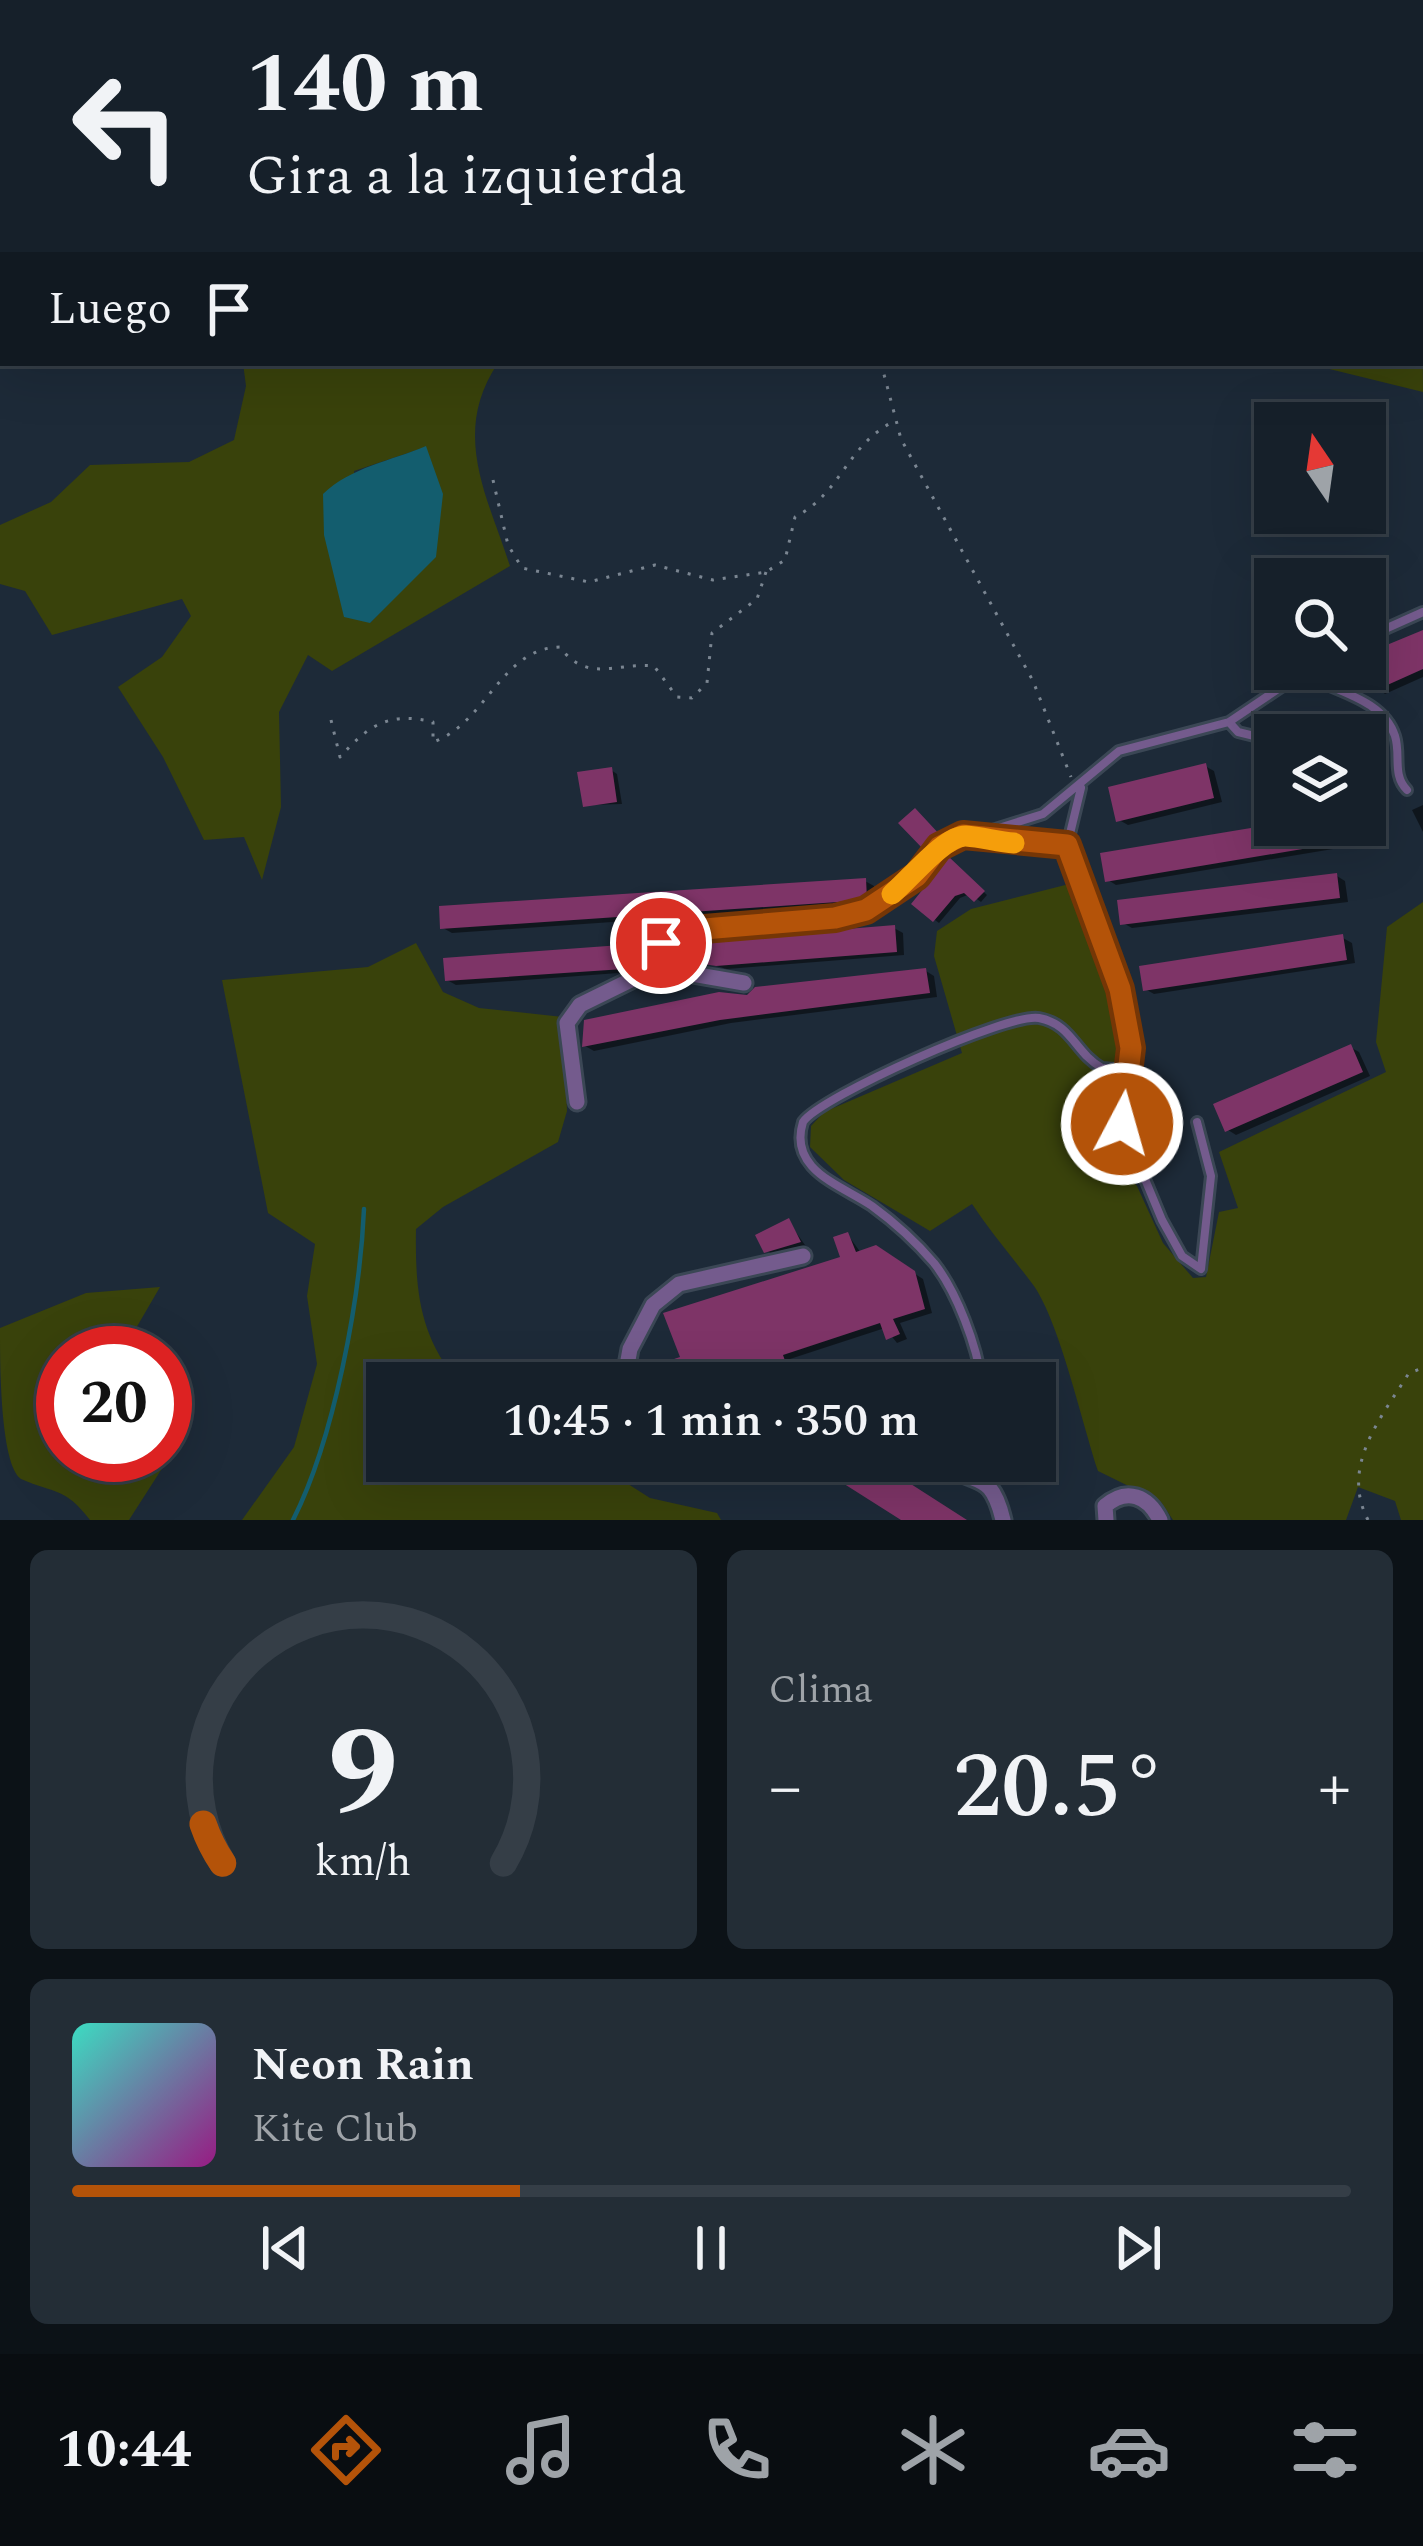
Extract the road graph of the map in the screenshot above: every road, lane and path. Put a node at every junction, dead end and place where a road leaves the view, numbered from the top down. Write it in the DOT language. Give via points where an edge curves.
graph roads {
  1 [pos="882,366"];
  2 [pos="896,420"];
  3 [pos="494,480"];
  4 [pos="766,572"];
  5 [pos="1423,612"];
  6 [pos="1386,629"];
  7 [pos="1277,690"];
  8 [pos="1339,690"];
  9 [pos="332,719"];
  10 [pos="1229,722"];
  11 [pos="1254,737"];
  12 [pos="1081,786"];
  13 [pos="1407,790"];
  14 [pos="963,835"];
  15 [pos="1067,845"];
  16 [pos="635,964"];
  17 [pos="744,983"];
  18 [pos="1127,1070"];
  19 [pos="577,1102"];
  20 [pos="1197,1122"];
  21 [pos="803,1256"];
  22 [pos="628,1362"];
  23 [pos="976,1362"];
  24 [pos="1423,1368"];
  25 [pos="989,1482"];
  26 [pos="1003,1520"];
  27 [pos="1106,1520"];
  28 [pos="1160,1520"];
  29 [pos="1368,1520"];
  1 -- 2 [label="path"];
  2 -- 4 [label="path" via="851,453 825,502 795,518 785,560"];
  2 -- 12 [label="path" via="1033,681 1064,766"];
  3 -- 4 [label="path" via="508,545 522,568 589,582 655,565 712,580"];
  4 -- 9 [label="path" via="757,599 712,633 707,683 692,698 677,697 653,666 592,671 560,647 515,663 458,734 434,742 433,722 413,717 369,726 340,757"];
  5 -- 6 [label="lane"];
  7 -- 10 [label="lane"];
  8 -- 13 [label="lane" via="1383,715"];
  10 -- 11 [label="lane"];
  10 -- 12 [label="lane" via="1130,746"];
  12 -- 14 [label="lane" via="1030,820"];
  12 -- 15 [label="lane"];
  14 -- 15 [label="lane"];
  14 -- 16 [label="lane" via="876,906 835,918 692,930"];
  15 -- 18 [label="lane" via="1120,989"];
  16 -- 17 [label="street"];
  16 -- 19 [label="street" via="637,977 580,1005 567,1023"];
  18 -- 20 [label="lane" via="1128,1146 1182,1256 1201,1269 1211,1176"];
  18 -- 23 [label="lane" via="1102,1068 1069,1030 1026,1017 881,1076 803,1122 806,1161 871,1205 936,1265"];
  21 -- 22 [label="street" via="679,1284 652,1305"];
  24 -- 29 [label="path" via="1409,1373 1359,1457"];
  25 -- 26 [label="street"];
  27 -- 28 [label="street" via="1105,1506 1123,1495 1145,1499"];
}
